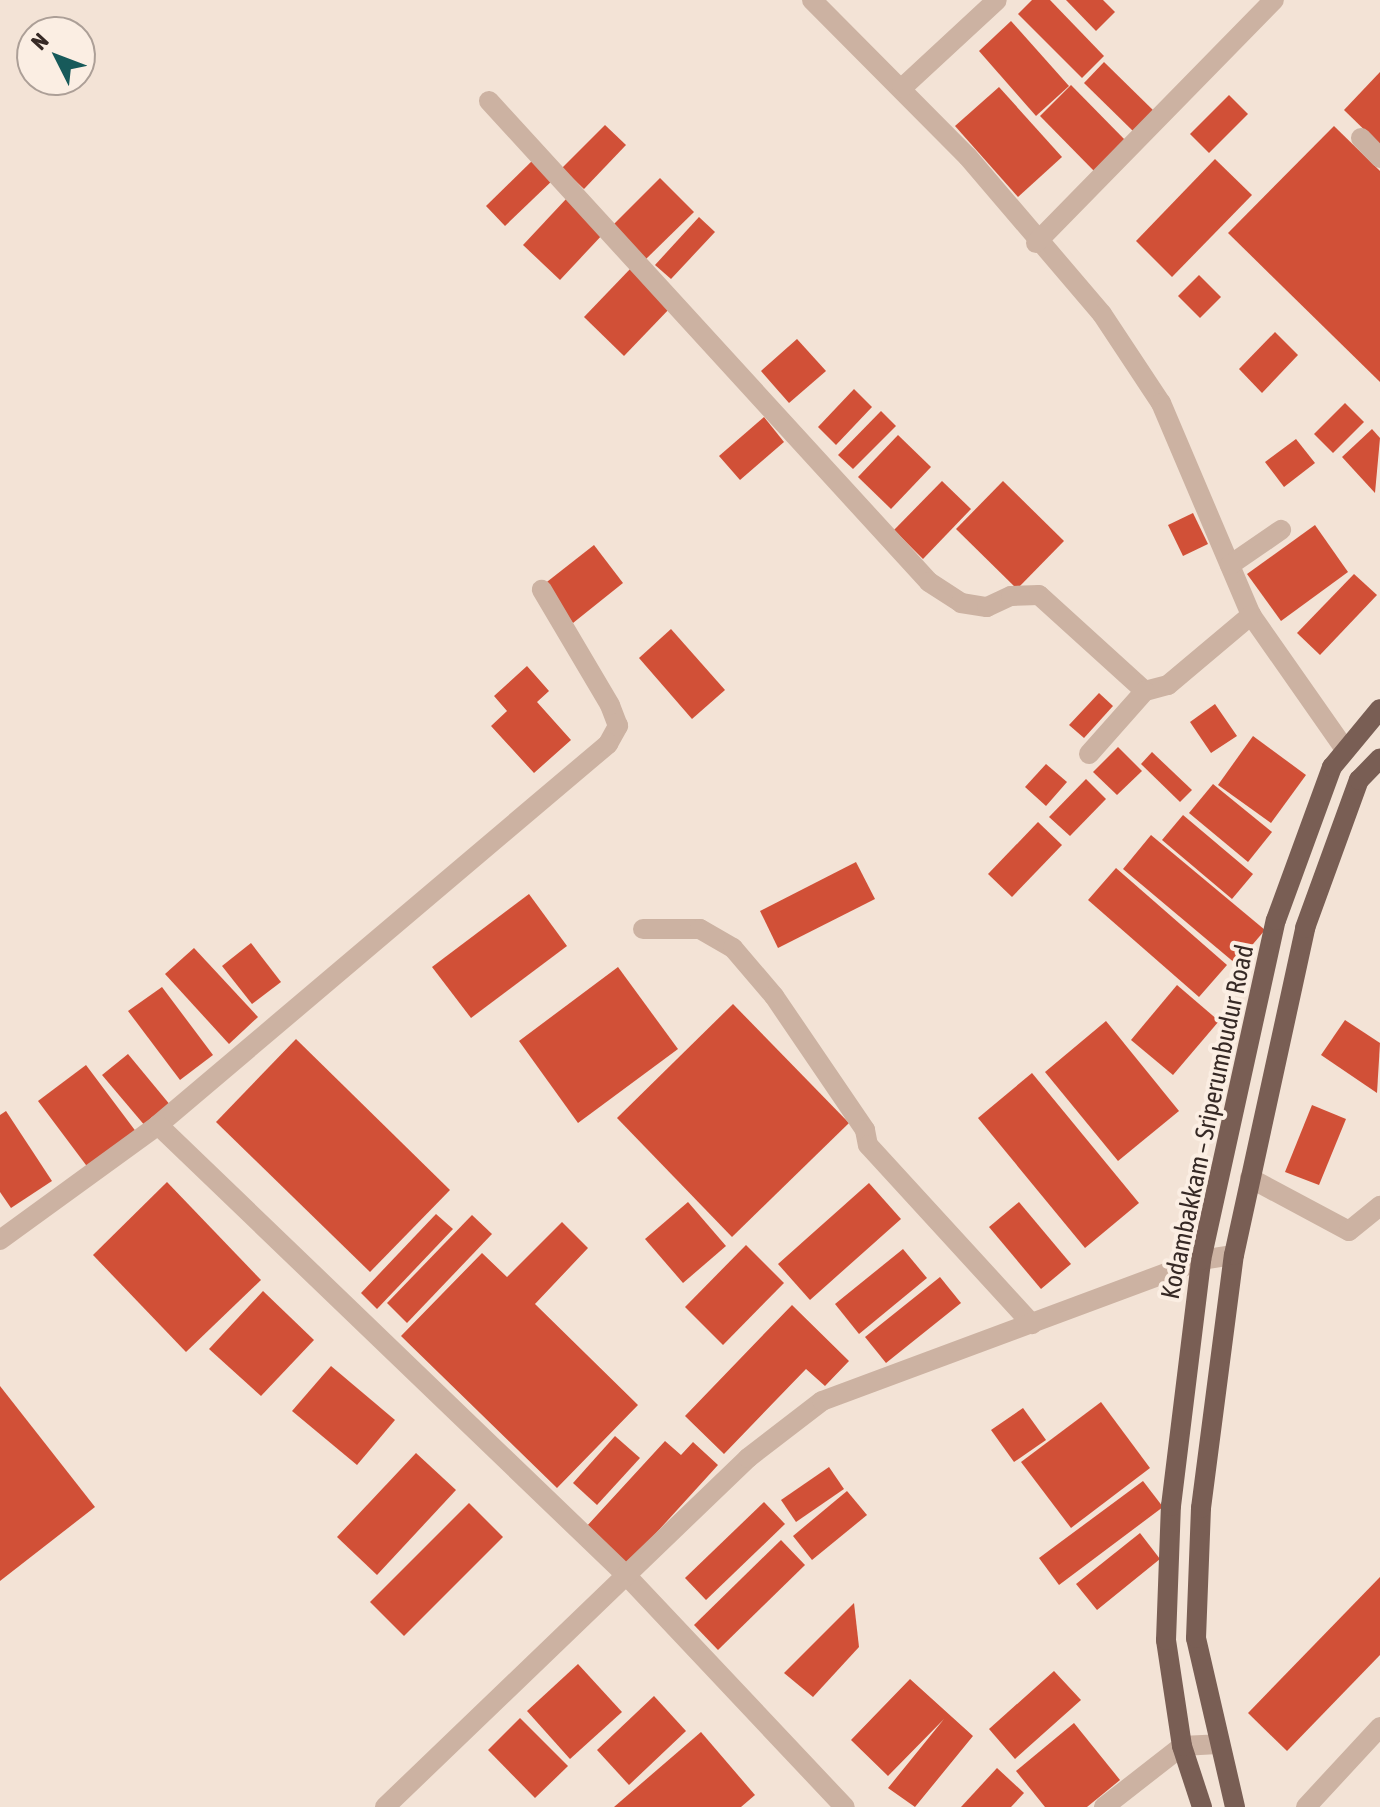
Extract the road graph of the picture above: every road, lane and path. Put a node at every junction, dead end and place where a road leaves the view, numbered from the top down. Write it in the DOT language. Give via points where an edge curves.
graph roads {
  1 [pos="812,0"];
  2 [pos="997,0"];
  3 [pos="1274,0"];
  4 [pos="902,88"];
  5 [pos="489,101"];
  6 [pos="1361,138"];
  7 [pos="1380,158"];
  8 [pos="1036,243"];
  9 [pos="1281,530"];
  10 [pos="1230,565"];
  11 [pos="542,590"];
  12 [pos="1251,615"];
  13 [pos="1145,691"];
  14 [pos="1380,709"];
  15 [pos="1344,748"];
  16 [pos="1089,754"];
  17 [pos="1380,758"];
  18 [pos="643,929"];
  19 [pos="158,1125"];
  20 [pos="1250,1178"];
  21 [pos="1380,1206"];
  22 [pos="0,1240"];
  23 [pos="1234,1255"];
  24 [pos="1201,1260"];
  25 [pos="1032,1324"];
  26 [pos="626,1575"];
  27 [pos="1380,1727"];
  28 [pos="1218,1744"];
  29 [pos="1182,1746"];
  30 [pos="385,1807"];
  31 [pos="845,1807"];
  32 [pos="1104,1807"];
  33 [pos="1202,1807"];
  34 [pos="1235,1807"];
  35 [pos="1306,1807"];
  1 -- 4 [label="street"];
  2 -- 4 [label="street"];
  3 -- 8 [label="street"];
  4 -- 8 [label="street"];
  5 -- 13 [label="street" via="929,582 961,603 987,607 1039,595"];
  6 -- 7 [label="street"];
  8 -- 10 [label="street" via="1102,314 1161,403"];
  9 -- 10 [label="street"];
  10 -- 12 [label="street"];
  11 -- 19 [label="street" via="610,705 618,726 608,744"];
  12 -- 13 [label="street" via="1168,685"];
  12 -- 15 [label="street"];
  13 -- 16 [label="street"];
  14 -- 15 [label="main road, Kodambakkam – Sriperumbudur Road"];
  15 -- 24 [label="main road, Kodambakkam – Sriperumbudur Road" via="1276,920"];
  17 -- 20 [label="main road, Kodambakkam – Sriperumbudur Road" via="1359,780 1305,928"];
  18 -- 25 [label="street" via="700,929 733,948 774,996 865,1130 868,1145"];
  19 -- 22 [label="street"];
  19 -- 26 [label="street"];
  20 -- 21 [label="street" via="1349,1231"];
  20 -- 23 [label="main road, Kodambakkam – Sriperumbudur Road"];
  23 -- 24 [label="street"];
  23 -- 28 [label="main road, Kodambakkam – Sriperumbudur Road" via="1201,1508 1196,1638"];
  24 -- 25 [label="street"];
  24 -- 29 [label="main road, Kodambakkam – Sriperumbudur Road" via="1170,1521 1166,1640"];
  25 -- 26 [label="street" via="822,1401 748,1458"];
  26 -- 30 [label="street"];
  26 -- 31 [label="street"];
  27 -- 35 [label="street"];
  28 -- 29 [label="street"];
  28 -- 34 [label="main road, Kodambakkam – Sriperumbudur Road"];
  29 -- 32 [label="street"];
  29 -- 33 [label="main road, Kodambakkam – Sriperumbudur Road"];
}
